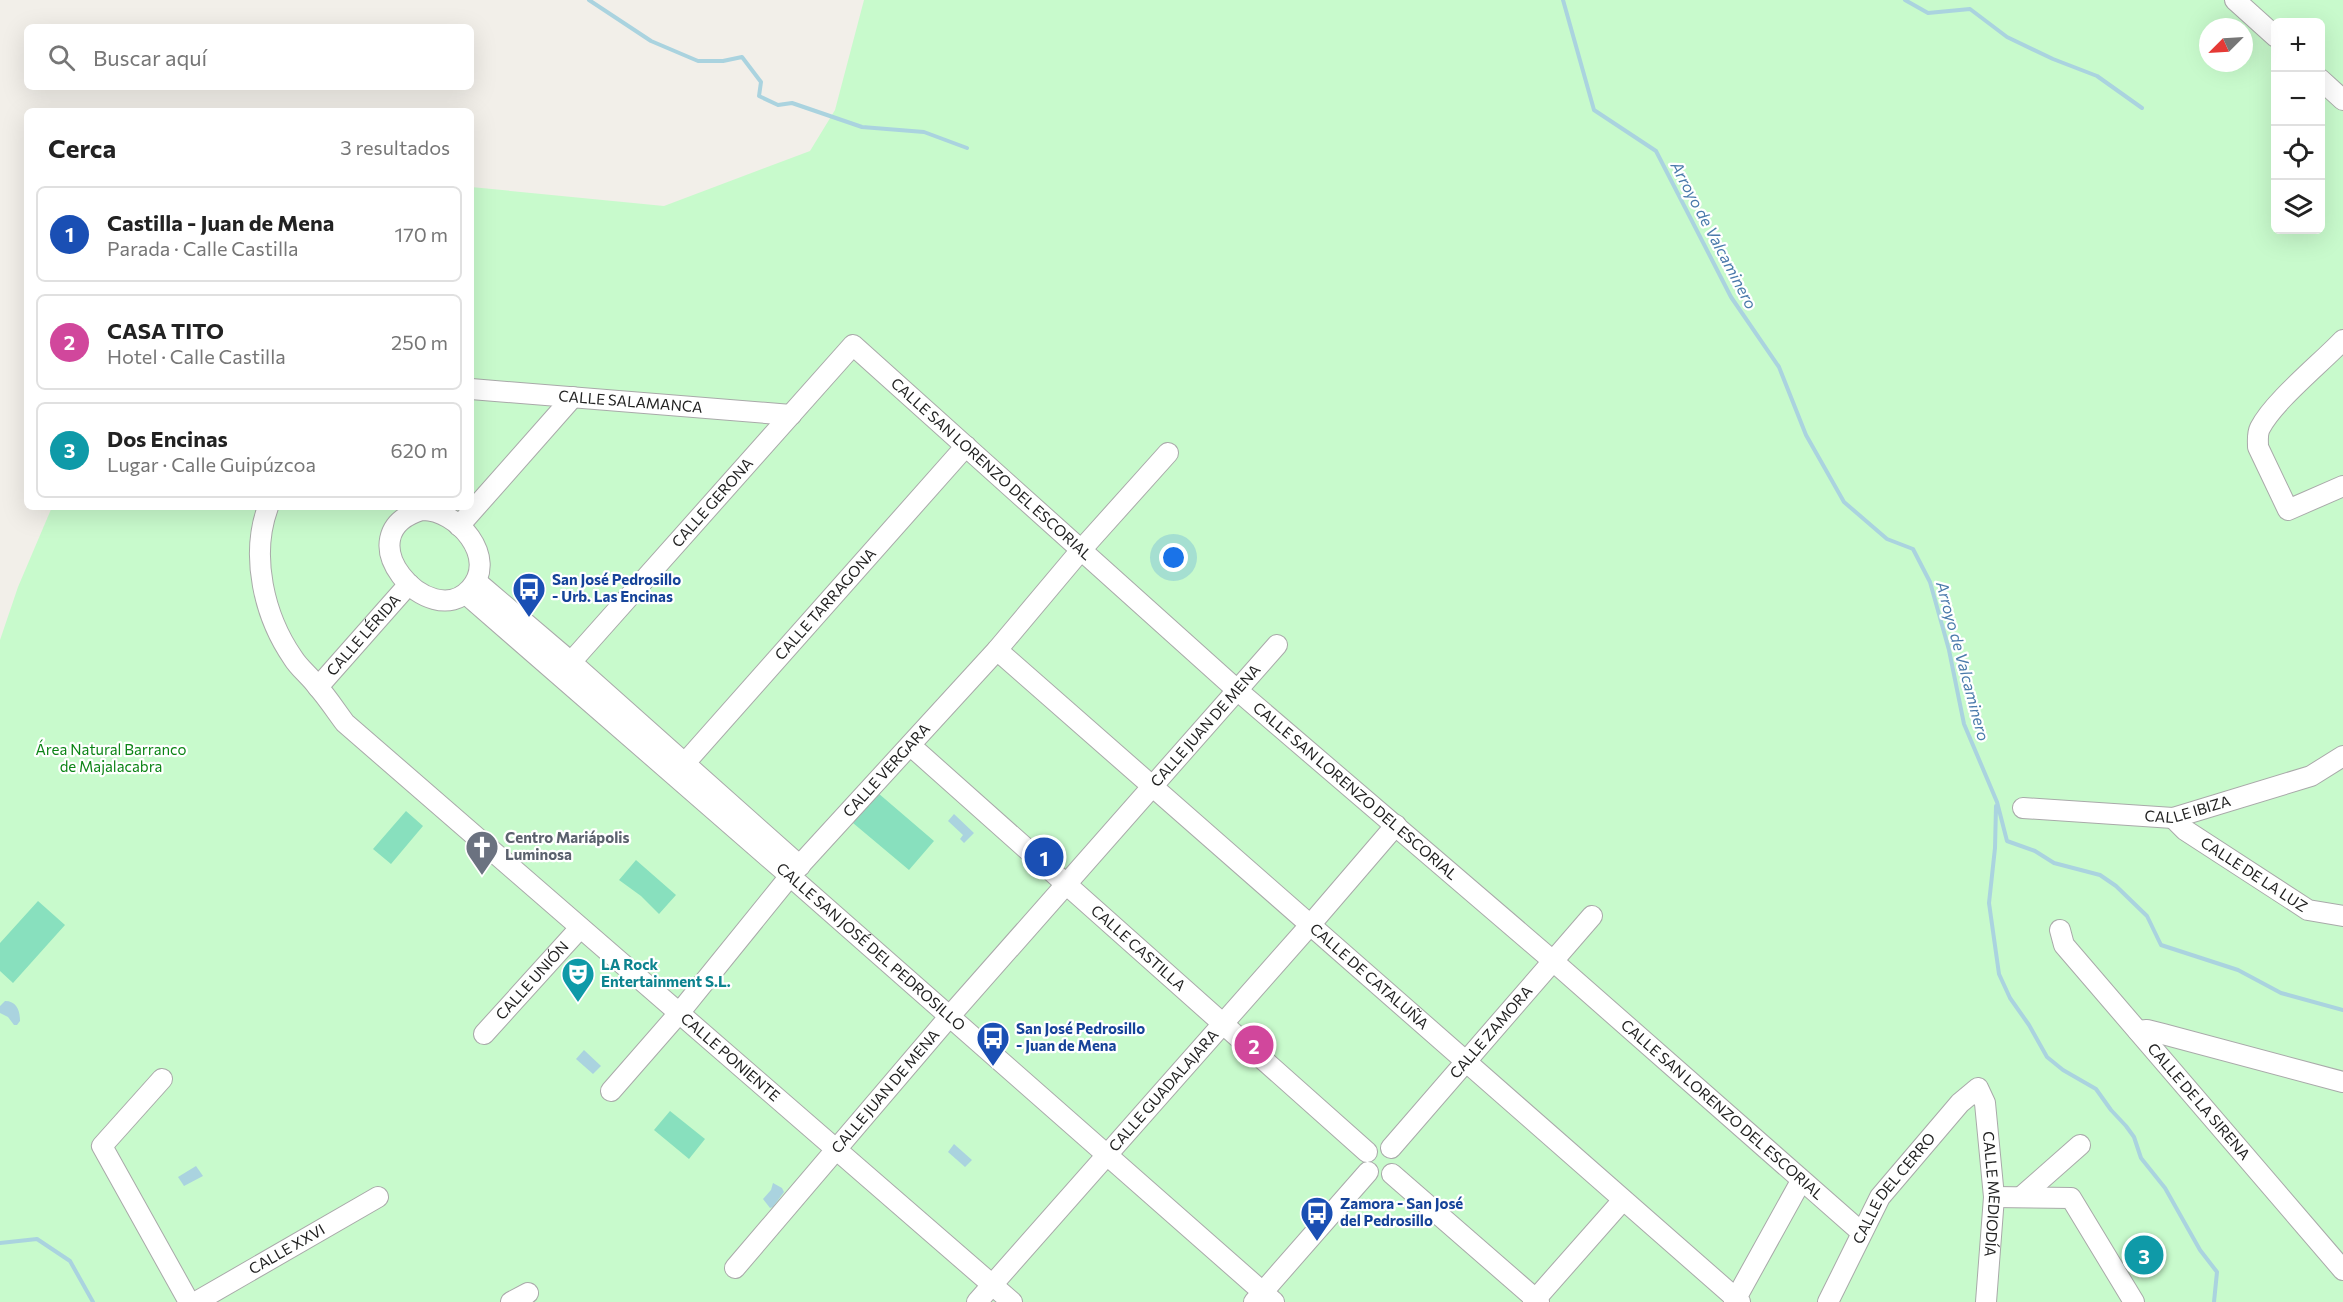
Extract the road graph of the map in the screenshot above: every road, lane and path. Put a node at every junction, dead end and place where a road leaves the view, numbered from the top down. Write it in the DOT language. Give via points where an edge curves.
graph roads {
  1 [pos="2235,0"];
  2 [pos="2271,33"];
  3 [pos="2325,84"];
  4 [pos="2343,100"];
  5 [pos="2343,340"];
  6 [pos="853,345"];
  7 [pos="474,389"];
  8 [pos="573,397"];
  9 [pos="791,415"];
  10 [pos="966,446"];
  11 [pos="1168,453"];
  12 [pos="2343,486"];
  13 [pos="474,509"];
  14 [pos="267,510"];
  15 [pos="473,510"];
  16 [pos="459,526"];
  17 [pos="1081,550"];
  18 [pos="409,584"];
  19 [pos="471,588"];
  20 [pos="1277,645"];
  21 [pos="997,650"];
  22 [pos="571,662"];
  23 [pos="318,687"];
  24 [pos="1237,690"];
  25 [pos="911,746"];
  26 [pos="2343,756"];
  27 [pos="685,763"];
  28 [pos="1152,788"];
  29 [pos="2022,808"];
  30 [pos="2173,819"];
  31 [pos="1396,825"];
  32 [pos="795,871"];
  33 [pos="1067,884"];
  34 [pos="1592,916"];
  35 [pos="2343,916"];
  36 [pos="1311,924"];
  37 [pos="580,928"];
  38 [pos="2061,930"];
  39 [pos="1553,961"];
  40 [pos="680,1012"];
  41 [pos="949,1017"];
  42 [pos="1224,1023"];
  43 [pos="2138,1031"];
  44 [pos="484,1034"];
  45 [pos="1466,1062"];
  46 [pos="162,1079"];
  47 [pos="2343,1083"];
  48 [pos="1978,1088"];
  49 [pos="612,1091"];
  50 [pos="2080,1145"];
  51 [pos="1391,1148"];
  52 [pos="837,1149"];
  53 [pos="1367,1152"];
  54 [pos="1107,1155"];
  55 [pos="1368,1172"];
  56 [pos="1392,1174"];
  57 [pos="1801,1181"];
  58 [pos="378,1197"];
  59 [pos="1994,1197"];
  60 [pos="2020,1197"];
  61 [pos="1623,1200"];
  62 [pos="1861,1232"];
  63 [pos="735,1268"];
  64 [pos="2343,1270"];
  65 [pos="992,1284"];
  66 [pos="1264,1299"];
  67 [pos="1536,1301"];
  68 [pos="1737,1301"];
  69 [pos="189,1302"];
  70 [pos="196,1302"];
  71 [pos="977,1302"];
  72 [pos="1012,1302"];
  73 [pos="1828,1302"];
  74 [pos="1986,1302"];
  75 [pos="2133,1302"];
  1 -- 2 [label="street"];
  3 -- 4 [label="street"];
  5 -- 12 [label="street" via="2273,409 2259,429 2258,447 2288,510"];
  6 -- 9 [label="street, CALLE GERONA"];
  6 -- 10 [label="street, CALLE SAN LORENZO DEL ESCORIAL"];
  7 -- 8 [label="street, CALLE SALAMANCA"];
  8 -- 9 [label="street, CALLE SALAMANCA"];
  8 -- 13 [label="street"];
  9 -- 22 [label="street, CALLE GERONA"];
  10 -- 17 [label="street, CALLE SAN LORENZO DEL ESCORIAL"];
  10 -- 27 [label="street, CALLE TARRAGONA"];
  11 -- 17 [label="street, CALLE VERGARA"];
  14 -- 23 [label="street" via="260,552 263,590 274,626 293,659"];
  15 -- 16 [label="street"];
  16 -- 18 [label="street" via="429,510 413,513 399,522 389,550 394,566"];
  16 -- 19 [label="street" via="477,550 481,572"];
  17 -- 21 [label="street, CALLE VERGARA"];
  17 -- 24 [label="street, CALLE SAN LORENZO DEL ESCORIAL"];
  18 -- 19 [label="street" via="436,600 450,600"];
  18 -- 23 [label="street, CALLE LÉRIDA"];
  19 -- 22 [label="street, CALLE SAN JOSÉ DEL PEDROSILLO"];
  19 -- 32 [label="street, CALLE SAN JOSÉ DEL PEDROSILLO"];
  20 -- 24 [label="street, CALLE JUAN DE MENA"];
  21 -- 25 [label="street, CALLE VERGARA"];
  21 -- 28 [label="street, CALLE DE CATALUÑA"];
  22 -- 27 [label="street, CALLE SAN JOSÉ DEL PEDROSILLO"];
  23 -- 37 [label="street, CALLE PONIENTE" via="345,723"];
  24 -- 28 [label="street, CALLE JUAN DE MENA"];
  24 -- 31 [label="street, CALLE SAN LORENZO DEL ESCORIAL"];
  25 -- 32 [label="street, CALLE VERGARA"];
  25 -- 33 [label="street, CALLE CASTILLA"];
  26 -- 30 [label="street, CALLE IBIZA" via="2311,776"];
  27 -- 32 [label="street, CALLE SAN JOSÉ DEL PEDROSILLO"];
  28 -- 33 [label="street, CALLE JUAN DE MENA"];
  28 -- 36 [label="street, CALLE DE CATALUÑA"];
  29 -- 30 [label="street, CALLE IBIZA"];
  30 -- 35 [label="street, CALLE DE LA LUZ" via="2308,910"];
  31 -- 36 [label="street, CALLE GUADALAJARA"];
  31 -- 39 [label="street, CALLE SAN LORENZO DEL ESCORIAL"];
  32 -- 40 [label="street, CALLE VERGARA"];
  32 -- 41 [label="street, CALLE SAN JOSÉ DEL PEDROSILLO"];
  33 -- 41 [label="street, CALLE JUAN DE MENA"];
  33 -- 42 [label="street, CALLE CASTILLA"];
  34 -- 39 [label="street, CALLE ZAMORA"];
  36 -- 42 [label="street, CALLE GUADALAJARA"];
  36 -- 45 [label="street, CALLE DE CATALUÑA"];
  37 -- 40 [label="street, CALLE PONIENTE"];
  37 -- 44 [label="street, CALLE UNIÓN"];
  38 -- 43 [label="street, CALLE DE LA SIRENA" via="2064,945"];
  39 -- 45 [label="street, CALLE ZAMORA"];
  39 -- 57 [label="street, CALLE SAN LORENZO DEL ESCORIAL"];
  40 -- 49 [label="street, CALLE VERGARA"];
  40 -- 52 [label="street, CALLE PONIENTE"];
  41 -- 52 [label="street, CALLE JUAN DE MENA"];
  41 -- 54 [label="street, CALLE SAN JOSÉ DEL PEDROSILLO"];
  42 -- 53 [label="street, CALLE CASTILLA"];
  42 -- 54 [label="street, CALLE GUADALAJARA"];
  43 -- 47 [label="street" via="2163,1034"];
  43 -- 64 [label="street, CALLE DE LA SIRENA"];
  45 -- 51 [label="street, CALLE ZAMORA"];
  45 -- 61 [label="street, CALLE DE CATALUÑA"];
  46 -- 69 [label="street" via="102,1146"];
  48 -- 59 [label="street, CALLE MEDIODÍA" via="1985,1102"];
  48 -- 62 [label="street, CALLE DEL CERRO" via="1960,1102 1880,1197"];
  50 -- 60 [label="street"];
  51 -- 53 [label="street" via="1378,1145"];
  51 -- 56 [label="street" via="1397,1161"];
  52 -- 63 [label="street, CALLE JUAN DE MENA"];
  52 -- 65 [label="street, CALLE PONIENTE"];
  53 -- 55 [label="street" via="1364,1162"];
  54 -- 65 [label="street, CALLE GUADALAJARA"];
  54 -- 66 [label="street, CALLE SAN JOSÉ DEL PEDROSILLO"];
  55 -- 56 [label="street" via="1380,1178"];
  55 -- 66 [label="street"];
  56 -- 67 [label="street"];
  57 -- 62 [label="street, CALLE SAN LORENZO DEL ESCORIAL"];
  57 -- 68 [label="street"];
  58 -- 70 [label="street, CALLE XXVI"];
  59 -- 60 [label="street"];
  59 -- 74 [label="street, CALLE MEDIODÍA"];
  60 -- 75 [label="street" via="2071,1198"];
  61 -- 67 [label="street"];
  61 -- 68 [label="street, CALLE DE CATALUÑA"];
  62 -- 73 [label="street, CALLE DEL CERRO"];
  65 -- 71 [label="street, CALLE GUADALAJARA"];
  65 -- 72 [label="street, CALLE PONIENTE"];
}
